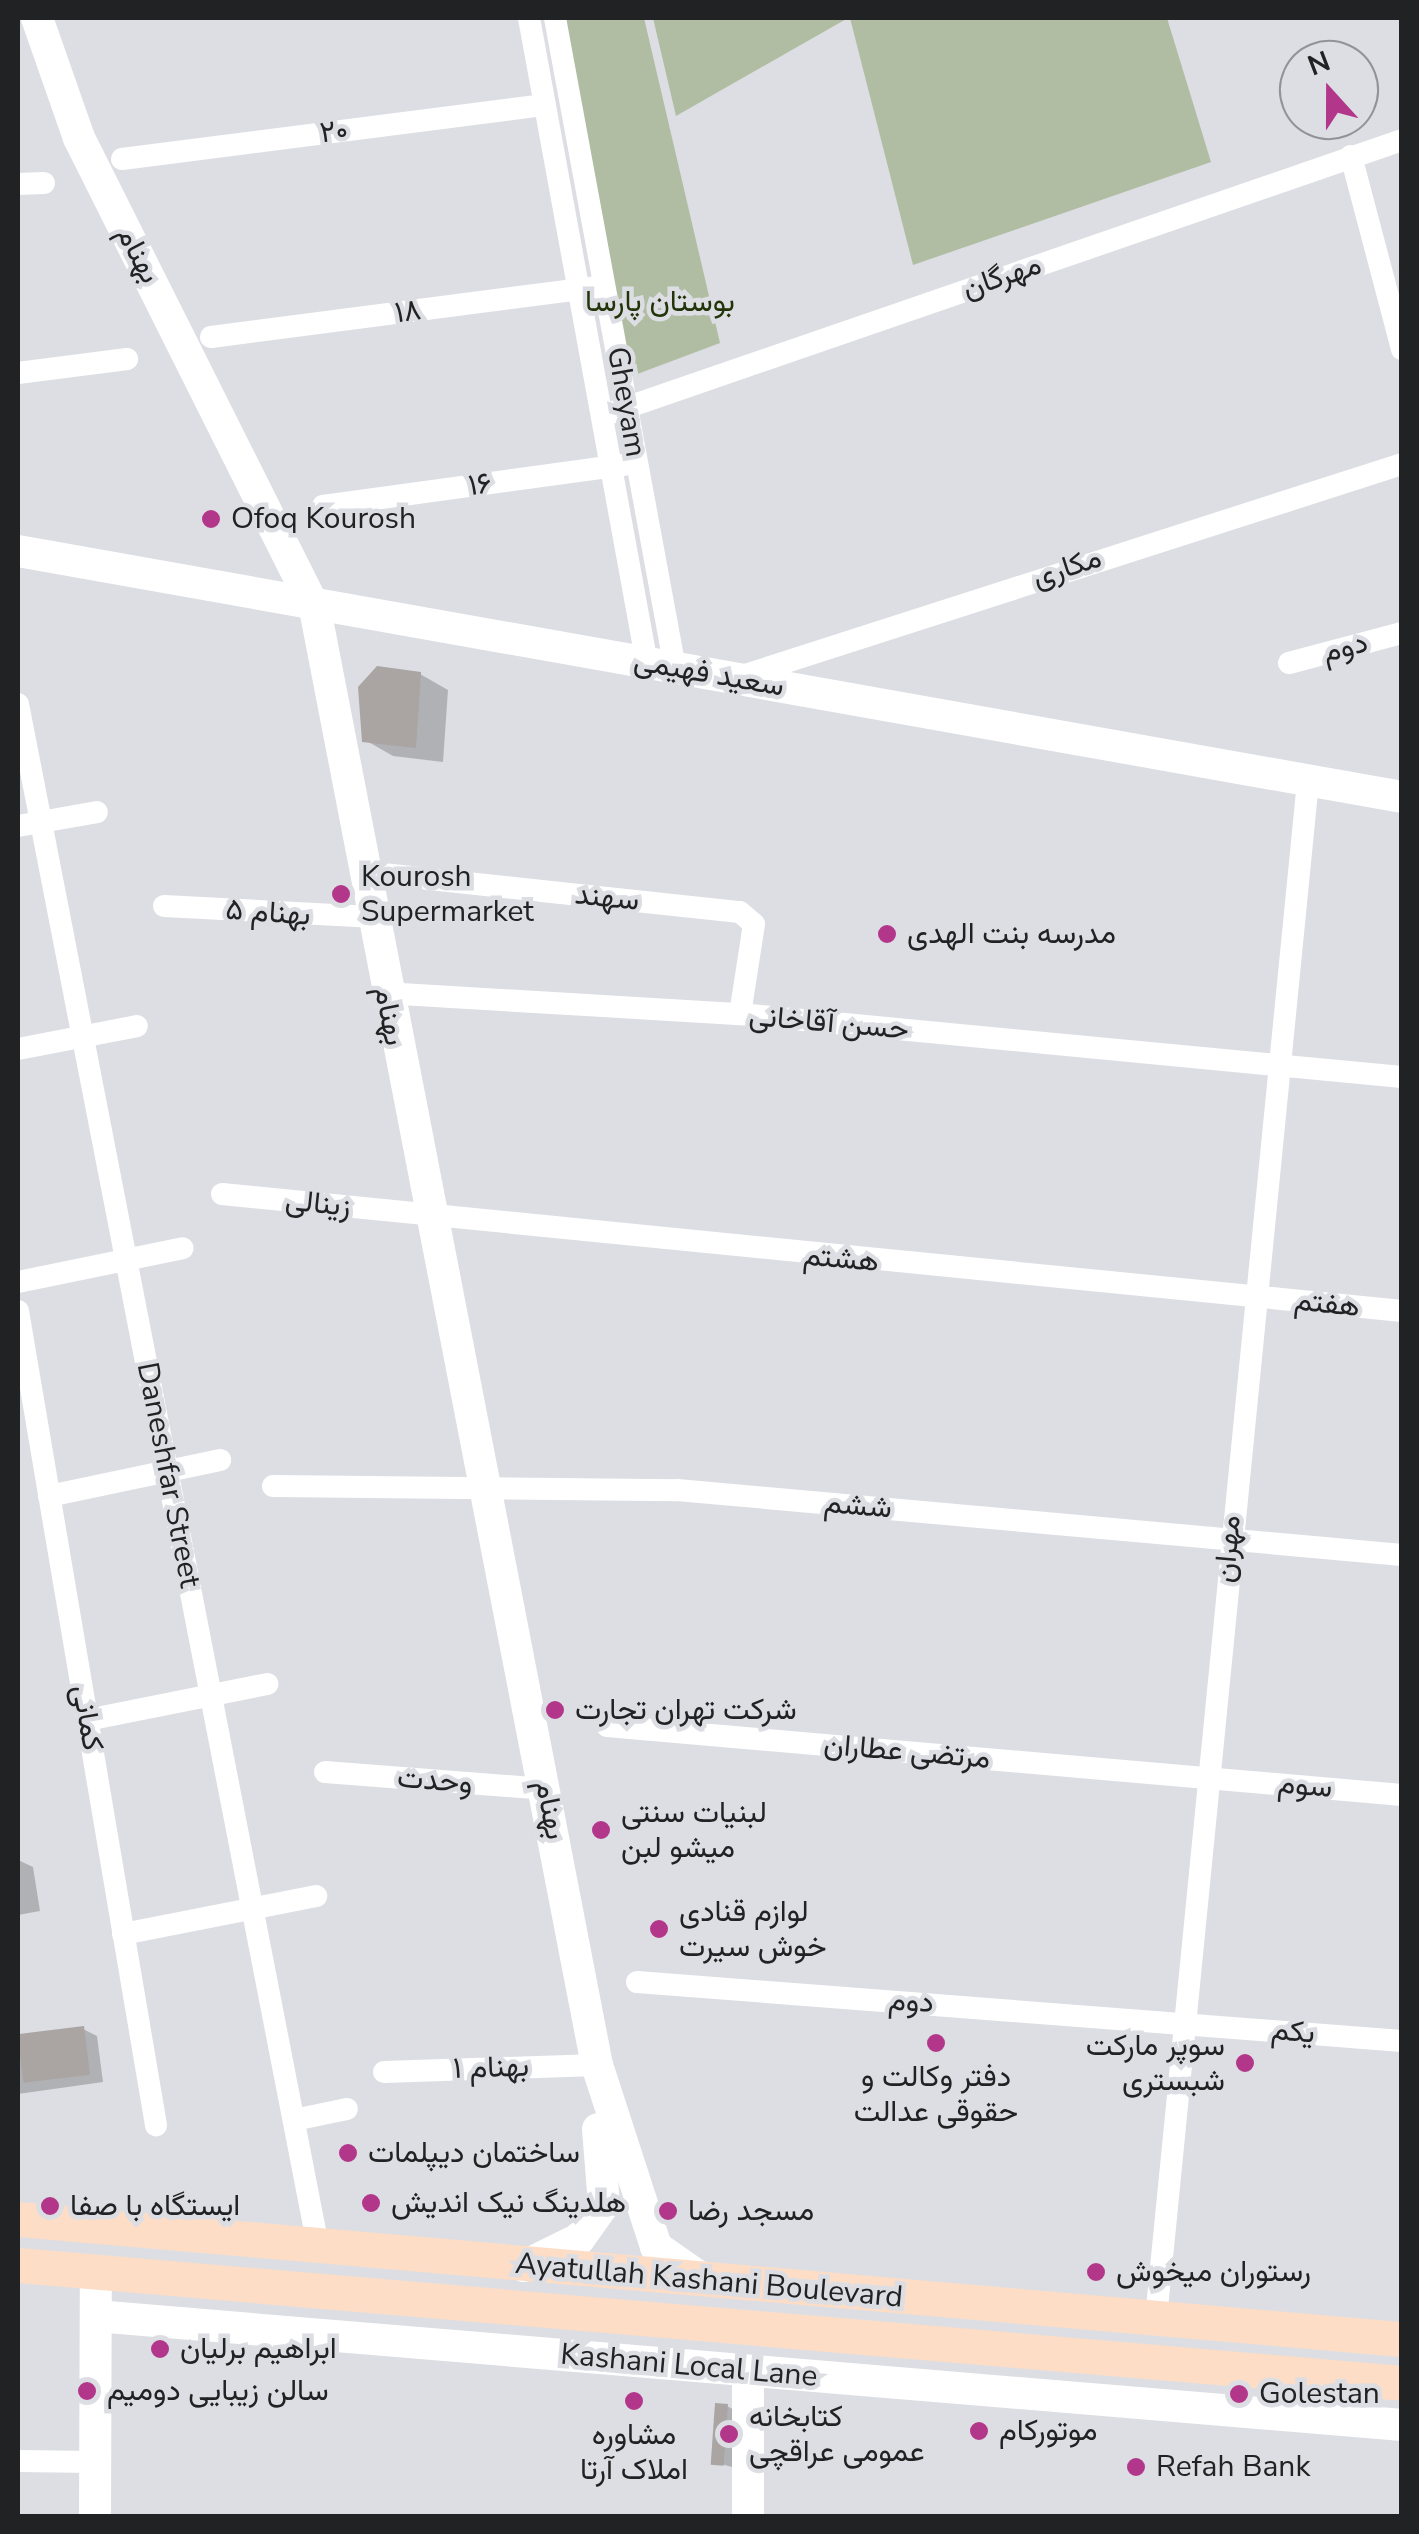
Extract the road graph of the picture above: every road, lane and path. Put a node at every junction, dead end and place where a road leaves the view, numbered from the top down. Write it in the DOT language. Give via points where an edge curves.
graph roads {
  1 [pos="38,18"];
  2 [pos="528,18"];
  3 [pos="555,18"];
  4 [pos="545,105"];
  5 [pos="1402,140"];
  6 [pos="1351,156"];
  7 [pos="122,159"];
  8 [pos="44,183"];
  9 [pos="18,184"];
  10 [pos="605,286"];
  11 [pos="579,290"];
  12 [pos="211,337"];
  13 [pos="1402,349"];
  14 [pos="127,359"];
  15 [pos="18,373"];
  16 [pos="627,407"];
  17 [pos="602,416"];
  18 [pos="638,462"];
  19 [pos="1402,464"];
  20 [pos="612,467"];
  21 [pos="323,506"];
  22 [pos="18,551"];
  23 [pos="315,609"];
  24 [pos="1402,633"];
  25 [pos="1289,663"];
  26 [pos="661,666"];
  27 [pos="736,678"];
  28 [pos="18,704"];
  29 [pos="1308,781"];
  30 [pos="1402,797"];
  31 [pos="97,812"];
  32 [pos="42,822"];
  33 [pos="18,826"];
  34 [pos="364,872"];
  35 [pos="164,906"];
  36 [pos="372,917"];
  37 [pos="384,993"];
  38 [pos="740,1014"];
  39 [pos="136,1026"];
  40 [pos="84,1036"];
  41 [pos="18,1050"];
  42 [pos="1274,1065"];
  43 [pos="1402,1076"];
  44 [pos="222,1194"];
  45 [pos="422,1217"];
  46 [pos="183,1248"];
  47 [pos="127,1260"];
  48 [pos="18,1282"];
  49 [pos="1252,1297"];
  50 [pos="18,1311"];
  51 [pos="1402,1312"];
  52 [pos="220,1460"];
  53 [pos="168,1471"];
  54 [pos="274,1486"];
  55 [pos="485,1489"];
  56 [pos="49,1496"];
  57 [pos="1229,1537"];
  58 [pos="1402,1555"];
  59 [pos="266,1684"];
  60 [pos="211,1695"];
  61 [pos="87,1720"];
  62 [pos="607,1726"];
  63 [pos="325,1772"];
  64 [pos="1208,1777"];
  65 [pos="546,1789"];
  66 [pos="1402,1795"];
  67 [pos="316,1896"];
  68 [pos="252,1908"];
  69 [pos="123,1934"];
  70 [pos="637,1982"];
  71 [pos="1185,2022"];
  72 [pos="1402,2041"];
  73 [pos="598,2065"];
  74 [pos="384,2072"];
  75 [pos="347,2109"];
  76 [pos="294,2120"];
  77 [pos="156,2125"];
  78 [pos="619,2201"];
  79 [pos="18,2219"];
  80 [pos="318,2246"];
  81 [pos="18,2264"];
  82 [pos="524,2266"];
  83 [pos="96,2272"];
  84 [pos="702,2280"];
  85 [pos="96,2316"];
  86 [pos="1156,2318"];
  87 [pos="1402,2339"];
  88 [pos="748,2371"];
  89 [pos="1402,2383"];
  90 [pos="1402,2424"];
  91 [pos="18,2461"];
  92 [pos="95,2462"];
  93 [pos="94,2516"];
  94 [pos="748,2516"];
  1 -- 23 [label="main road, بهنام" via="78,138"];
  2 -- 4 [label="street, Gheyam"];
  3 -- 10 [label="street, Gheyam"];
  4 -- 7 [label="street, ۲۰"];
  4 -- 11 [label="street, Gheyam"];
  5 -- 6 [label="street, مهرگان"];
  6 -- 13 [label="street"];
  6 -- 16 [label="street, مهرگان"];
  8 -- 9 [label="street"];
  10 -- 11 [label="street, ۱۸"];
  10 -- 16 [label="street, Gheyam"];
  11 -- 12 [label="street, ۱۸"];
  11 -- 17 [label="street, Gheyam"];
  14 -- 15 [label="street"];
  16 -- 17 [label="street, مهرگان"];
  16 -- 18 [label="street, Gheyam"];
  17 -- 20 [label="street, Gheyam"];
  18 -- 20 [label="street, ۱۶"];
  18 -- 26 [label="street, Gheyam"];
  19 -- 27 [label="street, مکاری"];
  20 -- 21 [label="street, ۱۶"];
  20 -- 26 [label="street, Gheyam"];
  22 -- 23 [label="main road, سعید فهیمی"];
  23 -- 26 [label="main road, سعید فهیمی"];
  23 -- 34 [label="main road, بهنام"];
  24 -- 25 [label="street, دوم"];
  26 -- 27 [label="main road, سعید فهیمی"];
  27 -- 29 [label="main road, سعید فهیمی"];
  28 -- 32 [label="street, Daneshfar Street"];
  29 -- 30 [label="main road, سعید فهیمی"];
  29 -- 42 [label="street, مهران"];
  31 -- 32 [label="street"];
  32 -- 33 [label="street"];
  32 -- 40 [label="street, Daneshfar Street"];
  34 -- 36 [label="main road, بهنام"];
  34 -- 38 [label="street, سهند" via="740,912 754,924"];
  35 -- 36 [label="street, بهنام ۵"];
  36 -- 37 [label="main road, بهنام"];
  37 -- 38 [label="street, حسن آقاخانی"];
  37 -- 45 [label="main road, بهنام"];
  38 -- 42 [label="street, حسن آقاخانی"];
  39 -- 40 [label="street"];
  40 -- 41 [label="street"];
  40 -- 47 [label="street, Daneshfar Street"];
  42 -- 43 [label="street, حسن آقاخانی"];
  42 -- 49 [label="street, مهران"];
  44 -- 45 [label="street, زینالی"];
  45 -- 49 [label="street, هشتم"];
  45 -- 55 [label="main road, بهنام"];
  46 -- 47 [label="street"];
  47 -- 48 [label="street"];
  47 -- 53 [label="street, Daneshfar Street"];
  49 -- 51 [label="street, هفتم"];
  49 -- 57 [label="street, مهران"];
  50 -- 56 [label="street, کمانی"];
  52 -- 53 [label="street"];
  53 -- 56 [label="street"];
  53 -- 60 [label="street, Daneshfar Street"];
  54 -- 55 [label="street, ششم"];
  55 -- 57 [label="street, ششم" via="676,1490"];
  55 -- 65 [label="main road, بهنام"];
  56 -- 61 [label="street, کمانی"];
  57 -- 58 [label="street, ششم"];
  57 -- 64 [label="street, مهران"];
  59 -- 60 [label="street"];
  60 -- 61 [label="street"];
  60 -- 68 [label="street, Daneshfar Street"];
  61 -- 69 [label="street, کمانی"];
  62 -- 64 [label="street, مرتضی عطاران"];
  63 -- 65 [label="street, وحدت"];
  64 -- 66 [label="street, سوم"];
  64 -- 71 [label="street, مهران"];
  65 -- 73 [label="main road, بهنام"];
  67 -- 68 [label="street"];
  68 -- 69 [label="street"];
  68 -- 76 [label="street, Daneshfar Street"];
  69 -- 77 [label="street, کمانی"];
  70 -- 71 [label="street, دوم"];
  71 -- 72 [label="street, یکم"];
  71 -- 86 [label="street, مهران"];
  73 -- 74 [label="street, بهنام ۱"];
  73 -- 78 [label="main road, بهنام" via="615,2100"];
  75 -- 76 [label="street"];
  76 -- 80 [label="street, Daneshfar Street"];
  78 -- 82 [label="main road" via="579,2239"];
  78 -- 84 [label="main road, بهنام" via="656,2247"];
  79 -- 80 [label="main road, Ayatullah Kashani Boulevard"];
  80 -- 82 [label="main road, Ayatullah Kashani Boulevard"];
  81 -- 83 [label="main road, Ayatullah Kashani Boulevard"];
  82 -- 84 [label="main road, Ayatullah Kashani Boulevard"];
  83 -- 85 [label="main road"];
  83 -- 89 [label="main road, Ayatullah Kashani Boulevard"];
  84 -- 86 [label="main road, Ayatullah Kashani Boulevard"];
  85 -- 88 [label="main road, Kashani Local Lane"];
  85 -- 92 [label="main road"];
  86 -- 87 [label="main road, Ayatullah Kashani Boulevard"];
  88 -- 90 [label="main road, Kashani Local Lane"];
  88 -- 94 [label="main road"];
  91 -- 92 [label="street"];
  92 -- 93 [label="main road"];
}
